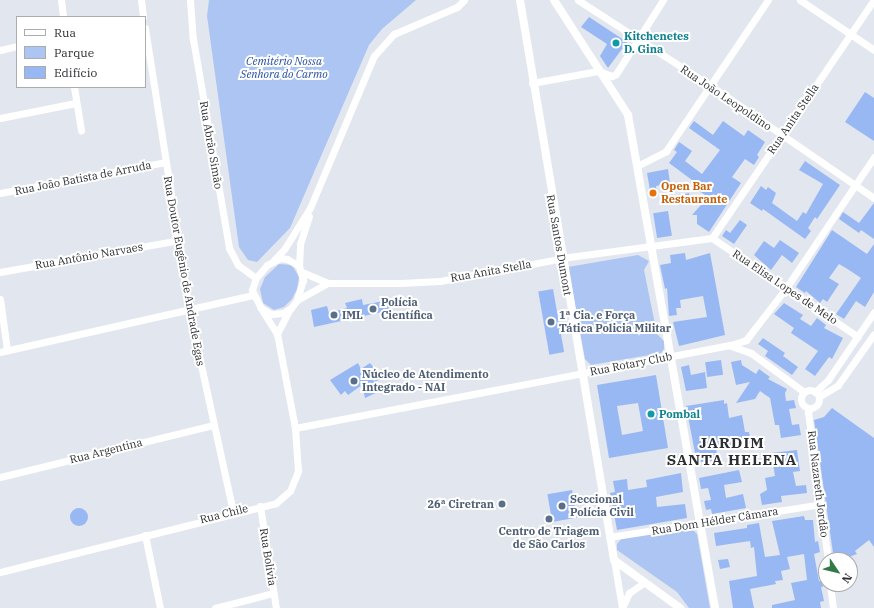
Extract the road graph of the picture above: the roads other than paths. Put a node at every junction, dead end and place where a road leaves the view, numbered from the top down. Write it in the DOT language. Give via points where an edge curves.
graph roads {
  1 [pos="61,0"];
  2 [pos="141,0"];
  3 [pos="190,0"];
  4 [pos="464,0"];
  5 [pos="520,0"];
  6 [pos="554,0"];
  7 [pos="578,0"];
  8 [pos="663,0"];
  9 [pos="768,0"];
  10 [pos="800,0"];
  11 [pos="874,0"];
  12 [pos="63,16"];
  13 [pos="143,16"];
  14 [pos="850,34"];
  15 [pos="146,35"];
  16 [pos="637,40"];
  17 [pos="16,46"];
  18 [pos="0,50"];
  19 [pos="874,50"];
  20 [pos="598,71"];
  21 [pos="532,83"];
  22 [pos="710,86"];
  23 [pos="74,88"];
  24 [pos="76,103"];
  25 [pos="0,118"];
  26 [pos="81,130"];
  27 [pos="781,136"];
  28 [pos="874,157"];
  29 [pos="165,162"];
  30 [pos="637,166"];
  31 [pos="855,184"];
  32 [pos="0,193"];
  33 [pos="874,198"];
  34 [pos="310,208"];
  35 [pos="712,238"];
  36 [pos="179,240"];
  37 [pos="652,247"];
  38 [pos="562,258"];
  39 [pos="274,260"];
  40 [pos="300,269"];
  41 [pos="0,272"];
  42 [pos="256,278"];
  43 [pos="328,282"];
  44 [pos="786,288"];
  45 [pos="252,294"];
  46 [pos="0,300"];
  47 [pos="297,300"];
  48 [pos="261,308"];
  49 [pos="190,310"];
  50 [pos="289,310"];
  51 [pos="874,312"];
  52 [pos="277,334"];
  53 [pos="874,334"];
  54 [pos="751,337"];
  55 [pos="858,337"];
  56 [pos="731,346"];
  57 [pos="4,351"];
  58 [pos="751,353"];
  59 [pos="671,356"];
  60 [pos="581,374"];
  61 [pos="804,392"];
  62 [pos="818,394"];
  63 [pos="810,409"];
  64 [pos="213,425"];
  65 [pos="295,428"];
  66 [pos="0,477"];
  67 [pos="821,504"];
  68 [pos="260,506"];
  69 [pos="233,511"];
  70 [pos="701,522"];
  71 [pos="145,535"];
  72 [pos="609,537"];
  73 [pos="827,552"];
  74 [pos="614,560"];
  75 [pos="0,572"];
  76 [pos="645,582"];
  77 [pos="831,592"];
  78 [pos="273,593"];
  79 [pos="160,608"];
  80 [pos="215,608"];
  81 [pos="276,608"];
  82 [pos="622,608"];
  83 [pos="680,608"];
  84 [pos="714,608"];
  85 [pos="833,608"];
  1 -- 12 [label="street"];
  2 -- 13 [label="street"];
  3 -- 42 [label="street, Rua Abrão Simão" via="193,38 229,248 238,265"];
  4 -- 34 [label="street" via="458,7 394,34 374,56"];
  5 -- 21 [label="street, Rua Santos Dumont"];
  6 -- 20 [label="street"];
  7 -- 16 [label="street, Rua João Leopoldino"];
  8 -- 16 [label="street"];
  9 -- 22 [label="street"];
  10 -- 14 [label="street"];
  11 -- 14 [label="street, Rua Anita Stella"];
  14 -- 19 [label="street"];
  14 -- 27 [label="street, Rua Anita Stella"];
  15 -- 29 [label="street, Rua Doutor Eugênio de Andrade Egas"];
  16 -- 20 [label="street" via="616,74 612,76"];
  16 -- 22 [label="street, Rua João Leopoldino"];
  17 -- 18 [label="street"];
  20 -- 21 [label="street"];
  20 -- 30 [label="street" via="628,115"];
  21 -- 38 [label="street, Rua Santos Dumont"];
  22 -- 27 [label="street, Rua João Leopoldino"];
  22 -- 30 [label="street" via="666,151"];
  23 -- 24 [label="street"];
  24 -- 25 [label="street"];
  24 -- 26 [label="street"];
  27 -- 31 [label="street, Rua João Leopoldino"];
  27 -- 35 [label="street, Rua Anita Stella"];
  28 -- 31 [label="street"];
  29 -- 32 [label="street, Rua João Batista de Arruda"];
  29 -- 36 [label="street, Rua Doutor Eugênio de Andrade Egas"];
  30 -- 37 [label="street"];
  31 -- 33 [label="street, Rua João Leopoldino"];
  31 -- 44 [label="street"];
  34 -- 39 [label="street" via="286,248"];
  34 -- 40 [label="street" via="300,244"];
  35 -- 37 [label="street, Rua Anita Stella"];
  35 -- 44 [label="street, Rua Elisa Lopes de Melo"];
  36 -- 41 [label="street, Rua Antônio Narvaes"];
  36 -- 49 [label="street, Rua Doutor Eugênio de Andrade Egas"];
  37 -- 38 [label="street, Rua Anita Stella"];
  37 -- 59 [label="street"];
  38 -- 43 [label="street, Rua Anita Stella" via="440,281"];
  38 -- 60 [label="street, Rua Santos Dumont"];
  39 -- 40 [label="street" via="288,259"];
  39 -- 42 [label="street"];
  40 -- 43 [label="street"];
  40 -- 47 [label="street" via="303,280"];
  42 -- 45 [label="street"];
  43 -- 47 [label="street"];
  44 -- 54 [label="street"];
  44 -- 55 [label="street, Rua Elisa Lopes de Melo"];
  45 -- 48 [label="street"];
  45 -- 49 [label="street"];
  46 -- 57 [label="street"];
  47 -- 50 [label="street"];
  48 -- 50 [label="street" via="271,314"];
  48 -- 52 [label="street"];
  49 -- 57 [label="street"];
  49 -- 64 [label="street, Rua Doutor Eugênio de Andrade Egas"];
  50 -- 52 [label="street"];
  51 -- 55 [label="street"];
  52 -- 65 [label="street, Rua Chile"];
  53 -- 62 [label="street" via="838,385"];
  54 -- 56 [label="street, Rua Rotary Club"];
  54 -- 58 [label="street"];
  55 -- 62 [label="street"];
  56 -- 58 [label="street"];
  56 -- 59 [label="street, Rua Rotary Club"];
  58 -- 61 [label="street"];
  59 -- 60 [label="street, Rua Rotary Club"];
  59 -- 70 [label="street"];
  60 -- 65 [label="street, Rua Rotary Club"];
  60 -- 72 [label="street, Rua Santos Dumont"];
  61 -- 62 [label="street"];
  61 -- 63 [label="street" via="801,401 804,407"];
  62 -- 63 [label="street" via="818,404"];
  63 -- 67 [label="street, Rua Nazareth Jordão" via="808,412"];
  64 -- 66 [label="street, Rua Argentina"];
  64 -- 69 [label="street, Rua Doutor Eugênio de Andrade Egas"];
  65 -- 68 [label="street, Rua Chile" via="298,452 295,482 290,491 276,503"];
  67 -- 70 [label="street, Rua Dom Hélder Câmara"];
  67 -- 73 [label="street, Rua Nazareth Jordão"];
  68 -- 69 [label="street, Rua Chile"];
  68 -- 78 [label="street, Rua Bolívia"];
  69 -- 71 [label="street, Rua Chile"];
  70 -- 72 [label="street, Rua Dom Hélder Câmara"];
  70 -- 84 [label="street"];
  71 -- 75 [label="street, Rua Chile"];
  71 -- 79 [label="street"];
  72 -- 74 [label="street, Rua Santos Dumont"];
  74 -- 76 [label="street"];
  74 -- 82 [label="street, Rua Santos Dumont"];
  76 -- 82 [label="street" via="629,593"];
  76 -- 83 [label="street"];
  77 -- 85 [label="street"];
  78 -- 80 [label="street"];
  78 -- 81 [label="street, Rua Bolívia"];
}
